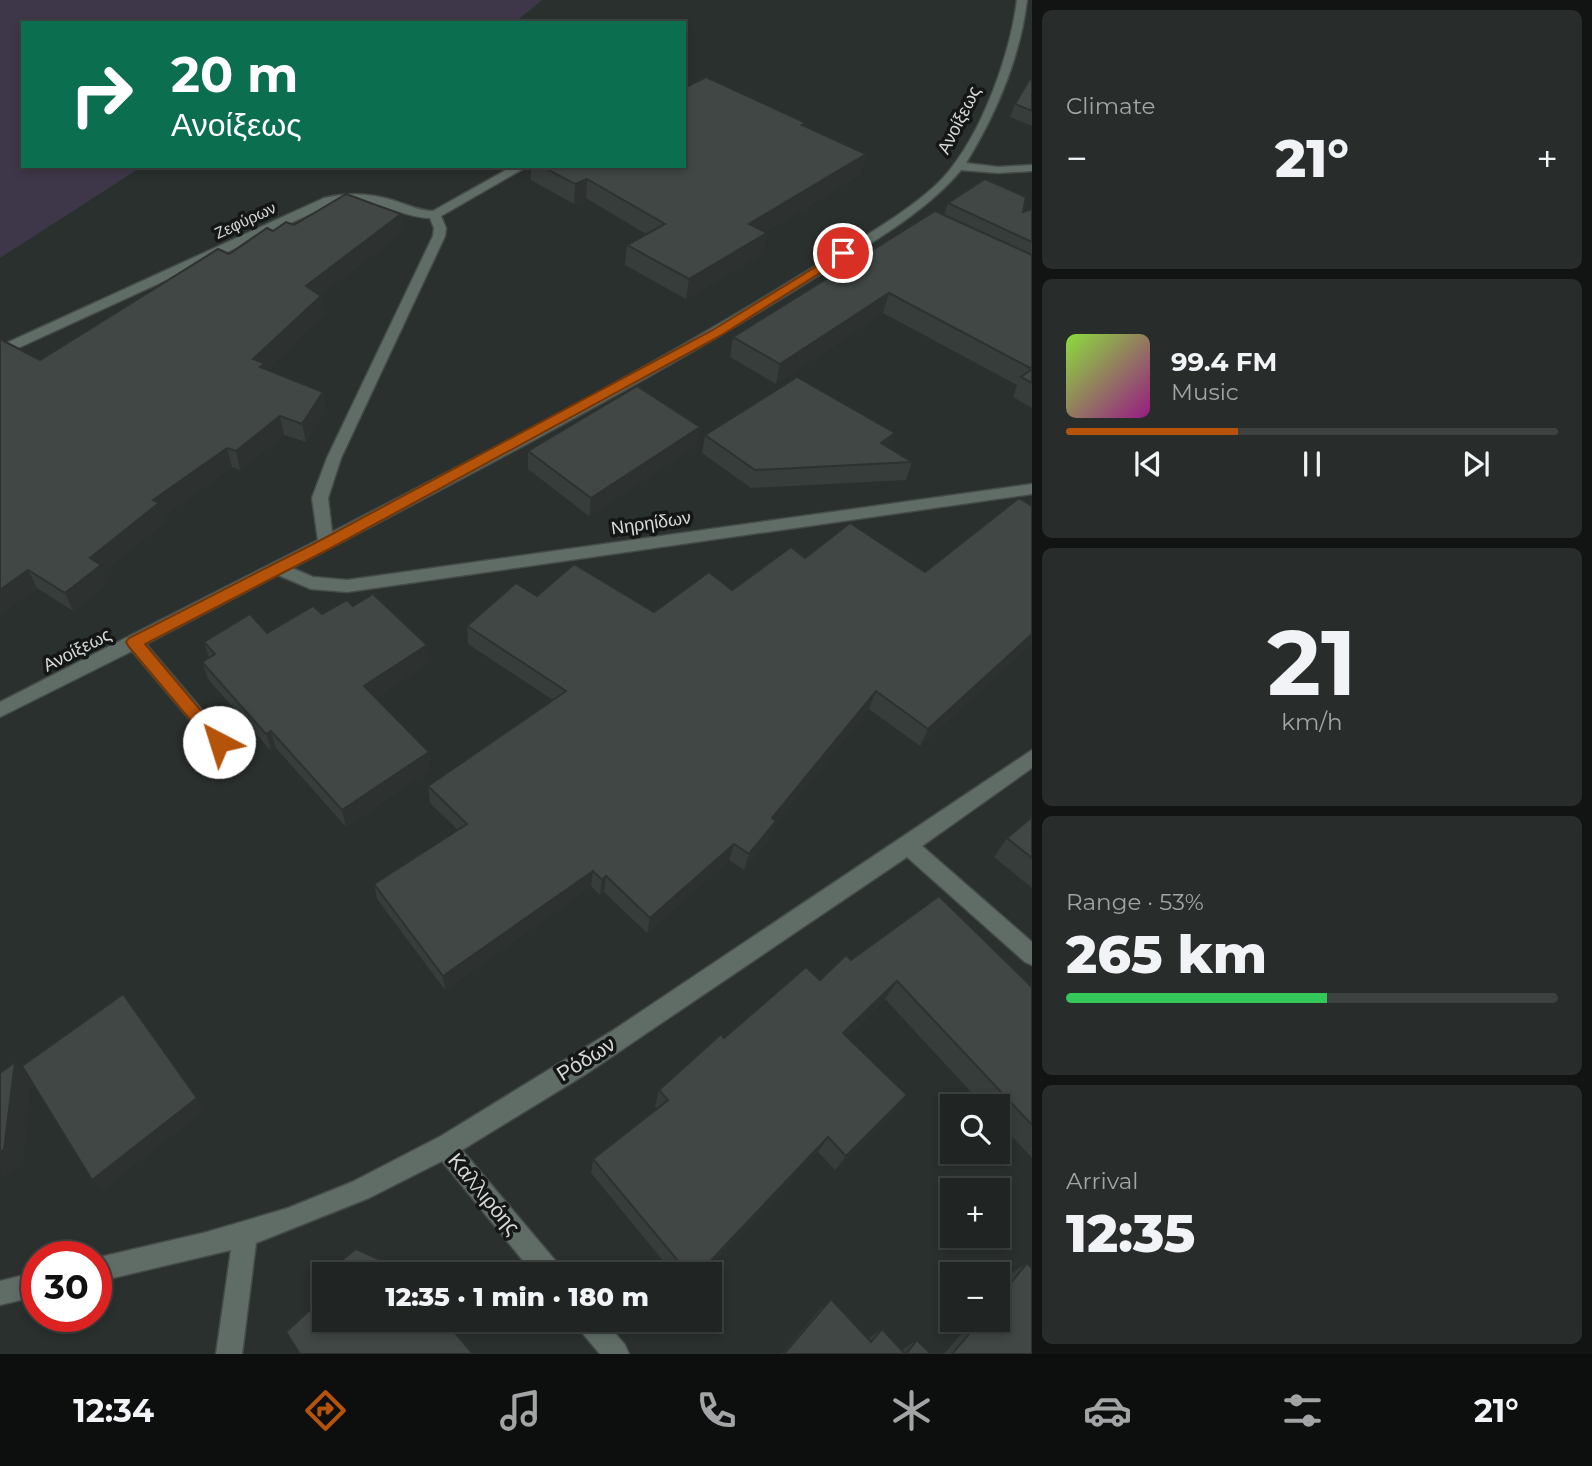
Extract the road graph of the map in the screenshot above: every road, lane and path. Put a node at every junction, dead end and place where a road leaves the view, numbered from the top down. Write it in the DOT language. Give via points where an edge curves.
graph roads {
  1 [pos="1022,0"];
  2 [pos="958,166"];
  3 [pos="518,168"];
  4 [pos="1032,168"];
  5 [pos="435,215"];
  6 [pos="0,351"];
  7 [pos="1032,488"];
  8 [pos="326,544"];
  9 [pos="279,569"];
  10 [pos="134,642"];
  11 [pos="0,710"];
  12 [pos="219,742"];
  13 [pos="1032,758"];
  14 [pos="908,846"];
  15 [pos="1032,955"];
  16 [pos="445,1147"];
  17 [pos="245,1234"];
  18 [pos="540,1262"];
  19 [pos="112,1266"];
  20 [pos="21,1288"];
  21 [pos="0,1293"];
  22 [pos="598,1332"];
  23 [pos="229,1354"];
  24 [pos="616,1354"];
  1 -- 2 [label="street, Ανοίξεως" via="1013,50"];
  2 -- 4 [label="street"];
  2 -- 8 [label="street, Ανοίξεως" via="912,215 716,334"];
  3 -- 5 [label="street"];
  5 -- 6 [label="street, Ζεφύρων" via="364,196 328,201"];
  5 -- 8 [label="street" via="439,236 348,424 325,482 320,509"];
  7 -- 9 [label="street, Νηρηίδων" via="347,586 312,583"];
  8 -- 9 [label="street, Ανοίξεως"];
  9 -- 10 [label="street, Ανοίξεως"];
  10 -- 11 [label="street, Ανοίξεως"];
  10 -- 12 [label="street"];
  13 -- 14 [label="street, Ρόδων"];
  14 -- 15 [label="street"];
  14 -- 16 [label="street, Ρόδων" via="601,1051"];
  16 -- 17 [label="street, Ρόδων" via="381,1182"];
  16 -- 18 [label="street, Καλλιρόης"];
  17 -- 19 [label="street, Ρόδων"];
  17 -- 23 [label="street"];
  20 -- 21 [label="street"];
  22 -- 24 [label="street"];
}
